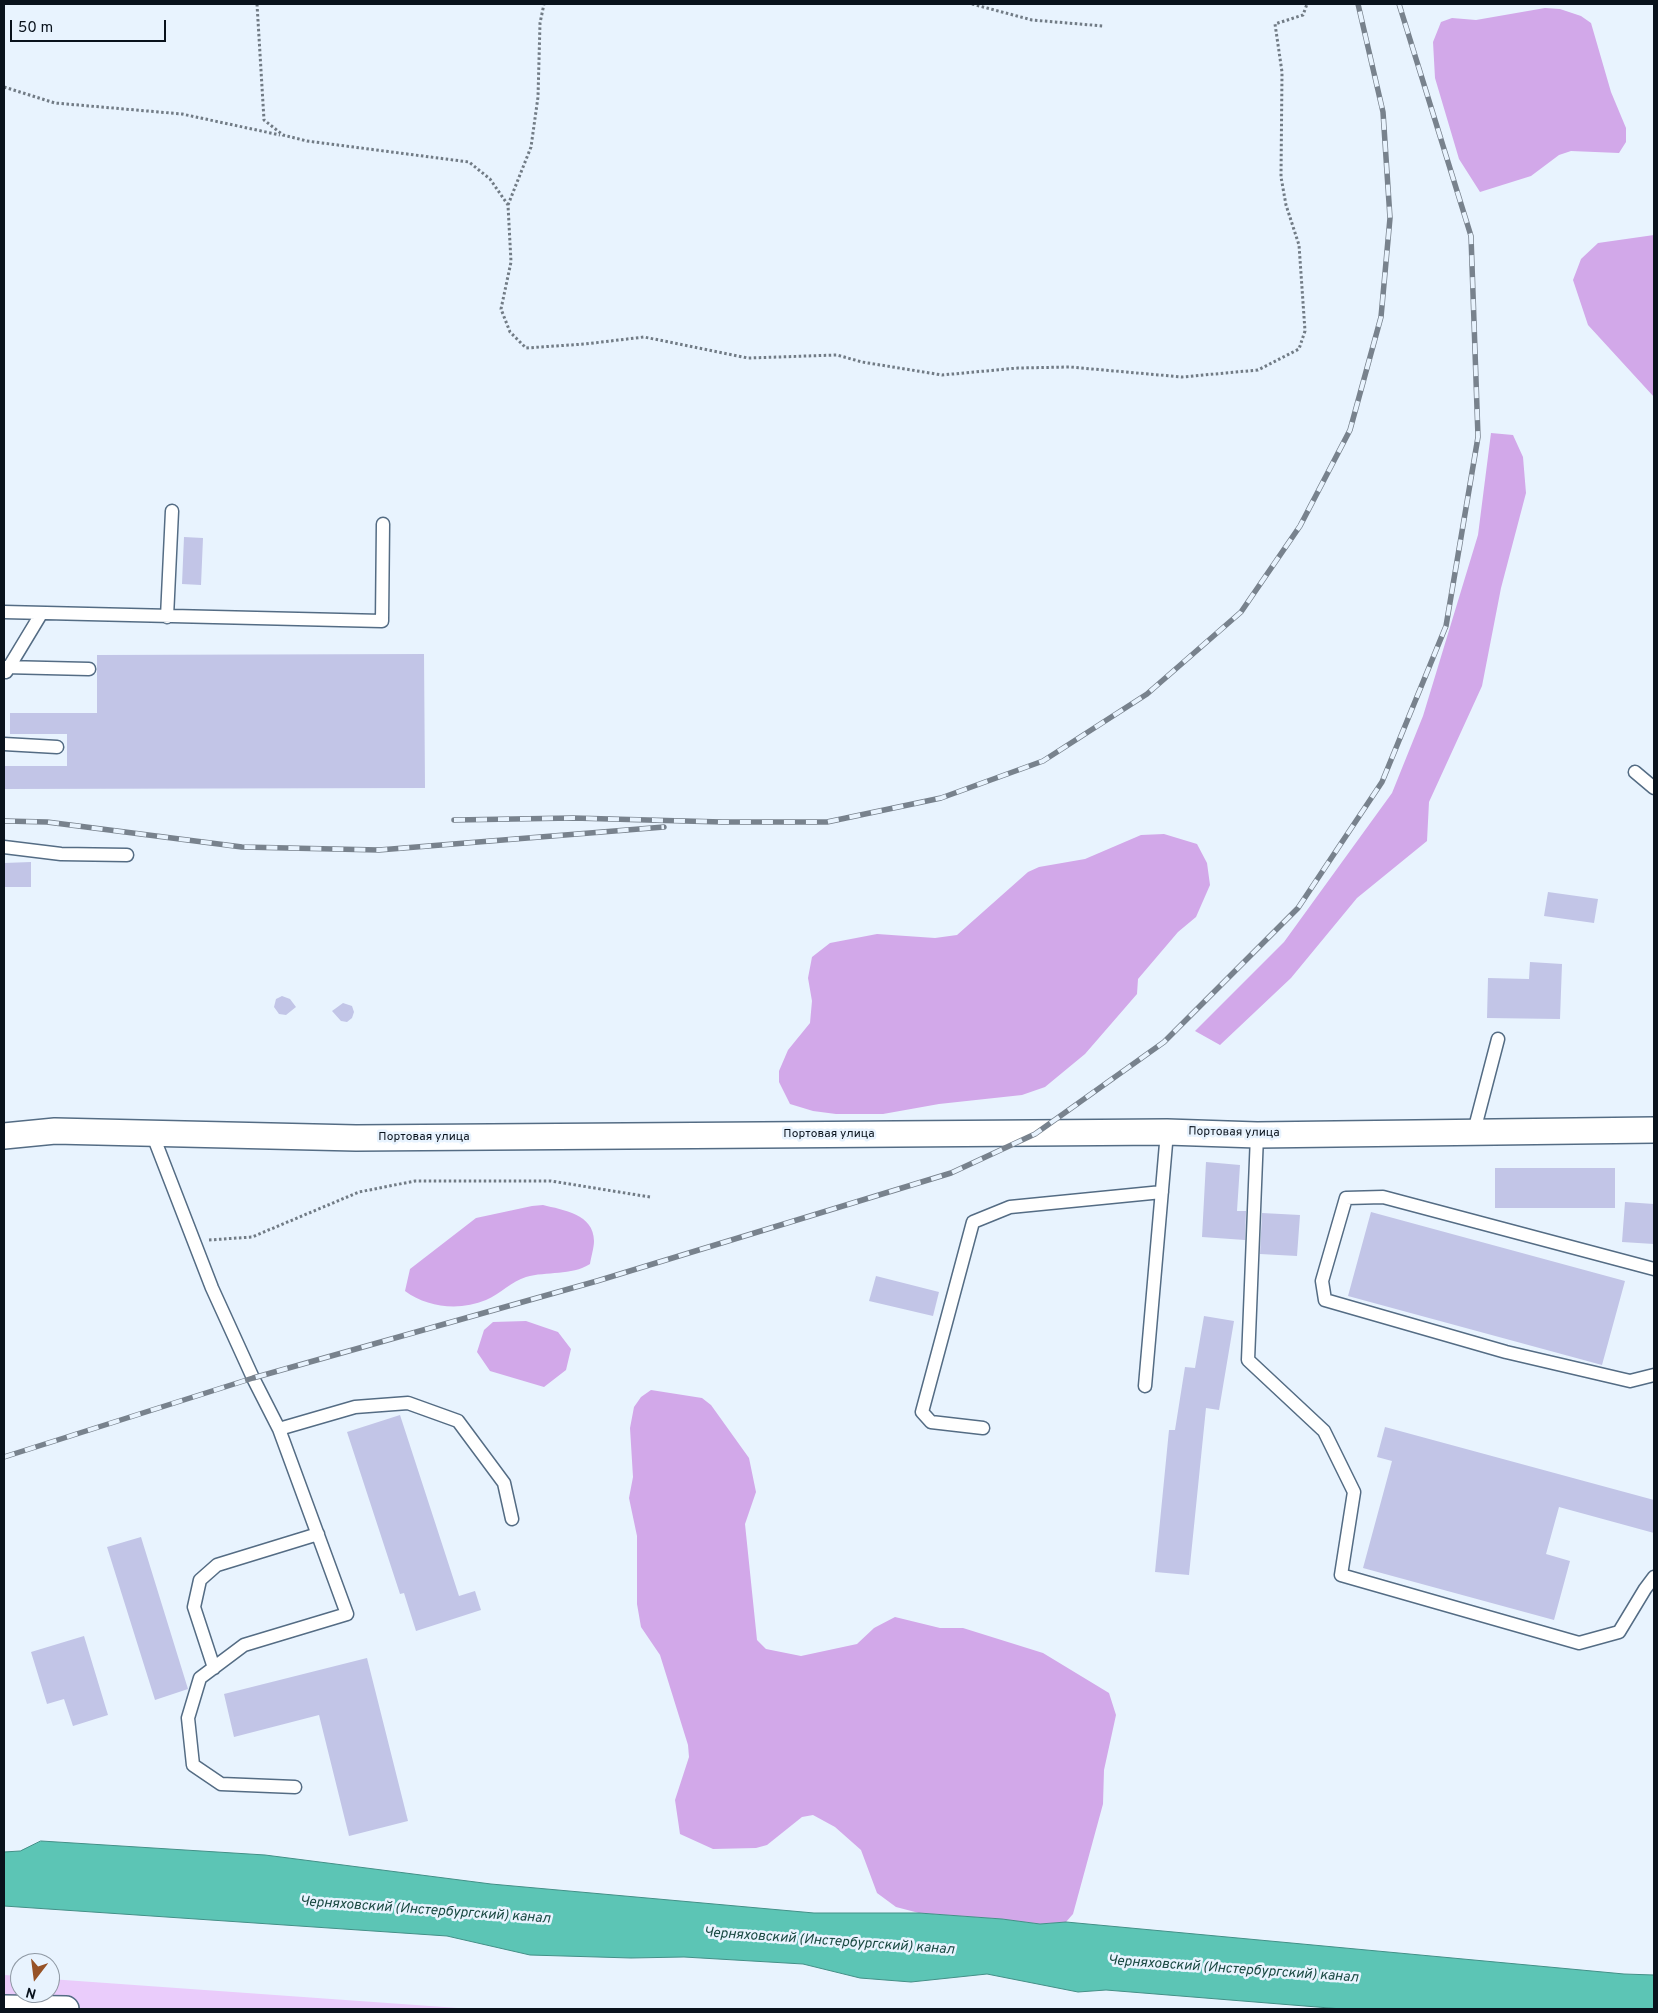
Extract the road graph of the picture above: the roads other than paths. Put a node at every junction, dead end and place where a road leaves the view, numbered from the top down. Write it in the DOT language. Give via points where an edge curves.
graph roads {
  1 [pos="172,510"];
  2 [pos="383,524"];
  3 [pos="4,612"];
  4 [pos="41,614"];
  5 [pos="167,617"];
  6 [pos="89,669"];
  7 [pos="5,670"];
  8 [pos="4,744"];
  9 [pos="56,747"];
  10 [pos="1635,772"];
  11 [pos="1654,788"];
  12 [pos="4,847"];
  13 [pos="127,855"];
  14 [pos="1498,1039"];
  15 [pos="1654,1130"];
  16 [pos="1474,1131"];
  17 [pos="1167,1132"];
  18 [pos="152,1133"];
  19 [pos="1257,1135"];
  20 [pos="4,1136"];
  21 [pos="1162,1192"];
  22 [pos="1654,1269"];
  23 [pos="1654,1375"];
  24 [pos="1145,1386"];
  25 [pos="280,1428"];
  26 [pos="983,1428"];
  27 [pos="512,1519"];
  28 [pos="318,1534"];
  29 [pos="1654,1577"];
  30 [pos="214,1668"];
  31 [pos="295,1787"];
  32 [pos="4,2008"];
  33 [pos="66,2009"];
  1 -- 5 [label="lane"];
  2 -- 5 [label="lane" via="382,621"];
  3 -- 4 [label="lane"];
  4 -- 5 [label="lane"];
  4 -- 7 [label="lane"];
  6 -- 7 [label="lane"];
  8 -- 9 [label="lane"];
  10 -- 11 [label="lane"];
  12 -- 13 [label="lane" via="61,854"];
  14 -- 16 [label="lane"];
  15 -- 16 [label="street, Портовая улица"];
  16 -- 19 [label="street, Портовая улица"];
  17 -- 18 [label="street, Портовая улица" via="356,1138"];
  17 -- 19 [label="street, Портовая улица"];
  17 -- 21 [label="lane"];
  18 -- 20 [label="street, Портовая улица" via="55,1131"];
  18 -- 25 [label="lane" via="212,1288"];
  19 -- 29 [label="lane" via="1248,1360 1324,1431 1354,1492 1341,1575 1579,1644 1618,1632"];
  21 -- 24 [label="lane"];
  21 -- 26 [label="lane" via="1010,1207 973,1222 922,1412 931,1422"];
  22 -- 23 [label="lane" via="1383,1197 1346,1198 1322,1281 1324,1300 1506,1352 1630,1382"];
  25 -- 27 [label="lane" via="355,1407 408,1403 458,1421 504,1483"];
  25 -- 28 [label="lane"];
  28 -- 30 [label="lane" via="217,1565 200,1580 194,1607"];
  28 -- 30 [label="lane" via="347,1614 244,1646"];
  30 -- 31 [label="lane" via="200,1678 188,1718 194,1765 221,1784"];
  32 -- 33 [label="street"];
}
